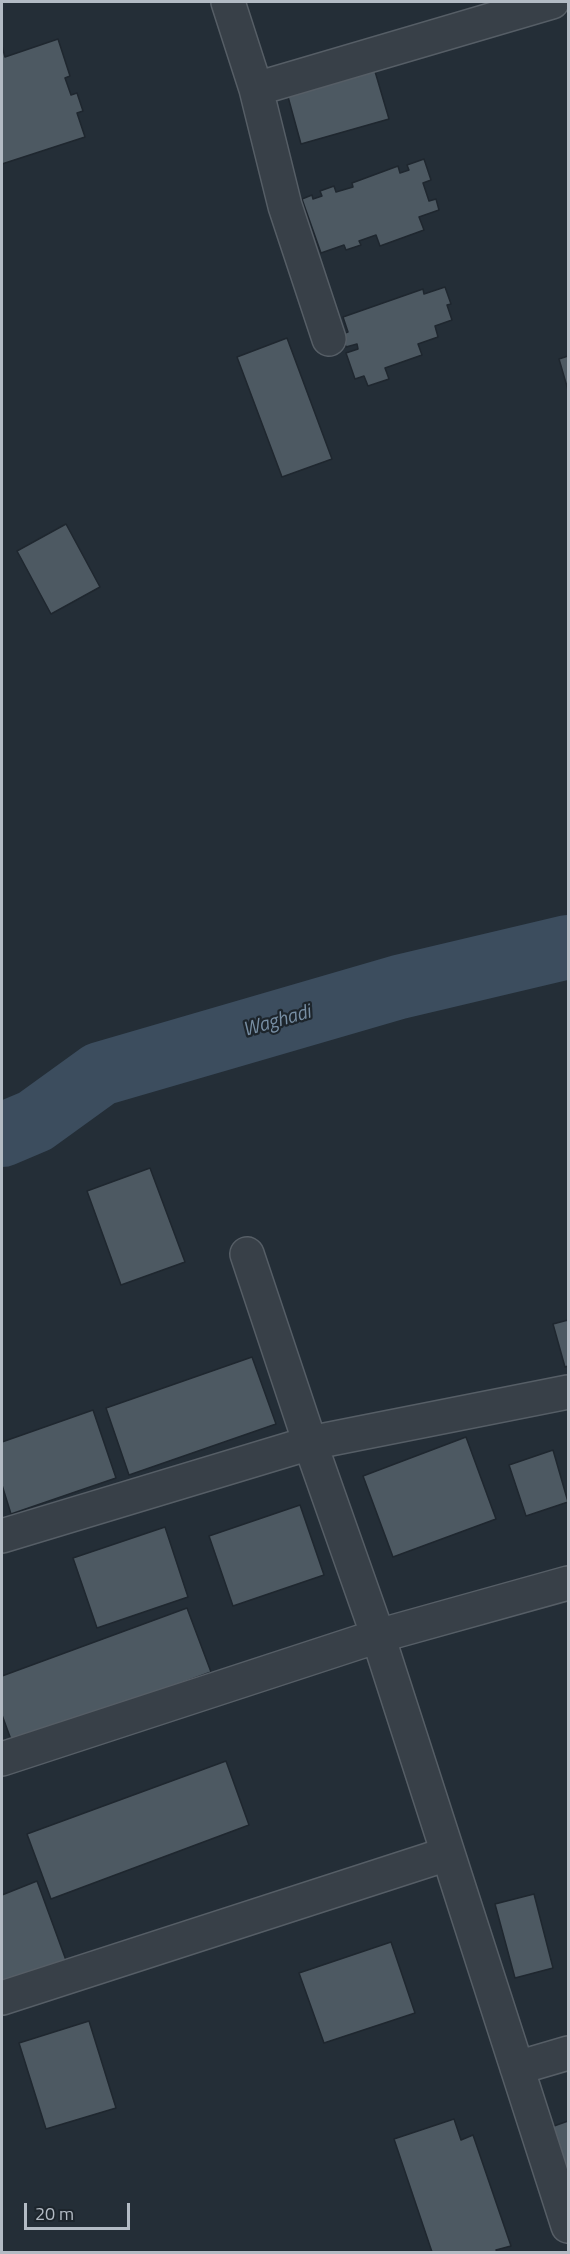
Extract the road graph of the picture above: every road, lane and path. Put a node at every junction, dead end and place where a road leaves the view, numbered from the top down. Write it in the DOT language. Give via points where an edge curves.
graph roads {
  1 [pos="228,2"];
  2 [pos="552,2"];
  3 [pos="256,89"];
  4 [pos="329,339"];
  5 [pos="247,1254"];
  6 [pos="568,1392"];
  7 [pos="310,1443"];
  8 [pos="2,1536"];
  9 [pos="568,1583"];
  10 [pos="378,1636"];
  11 [pos="2,1759"];
  12 [pos="447,1854"];
  13 [pos="2,1998"];
  14 [pos="568,2053"];
  15 [pos="516,2068"];
  16 [pos="568,2226"];
  1 -- 3 [label="street"];
  2 -- 3 [label="street"];
  3 -- 4 [label="street" via="285,206"];
  5 -- 7 [label="street"];
  6 -- 7 [label="street"];
  7 -- 8 [label="street"];
  7 -- 10 [label="street"];
  9 -- 10 [label="street"];
  10 -- 11 [label="street"];
  10 -- 12 [label="street"];
  12 -- 13 [label="street"];
  12 -- 15 [label="street"];
  14 -- 15 [label="street"];
  15 -- 16 [label="street"];
}
